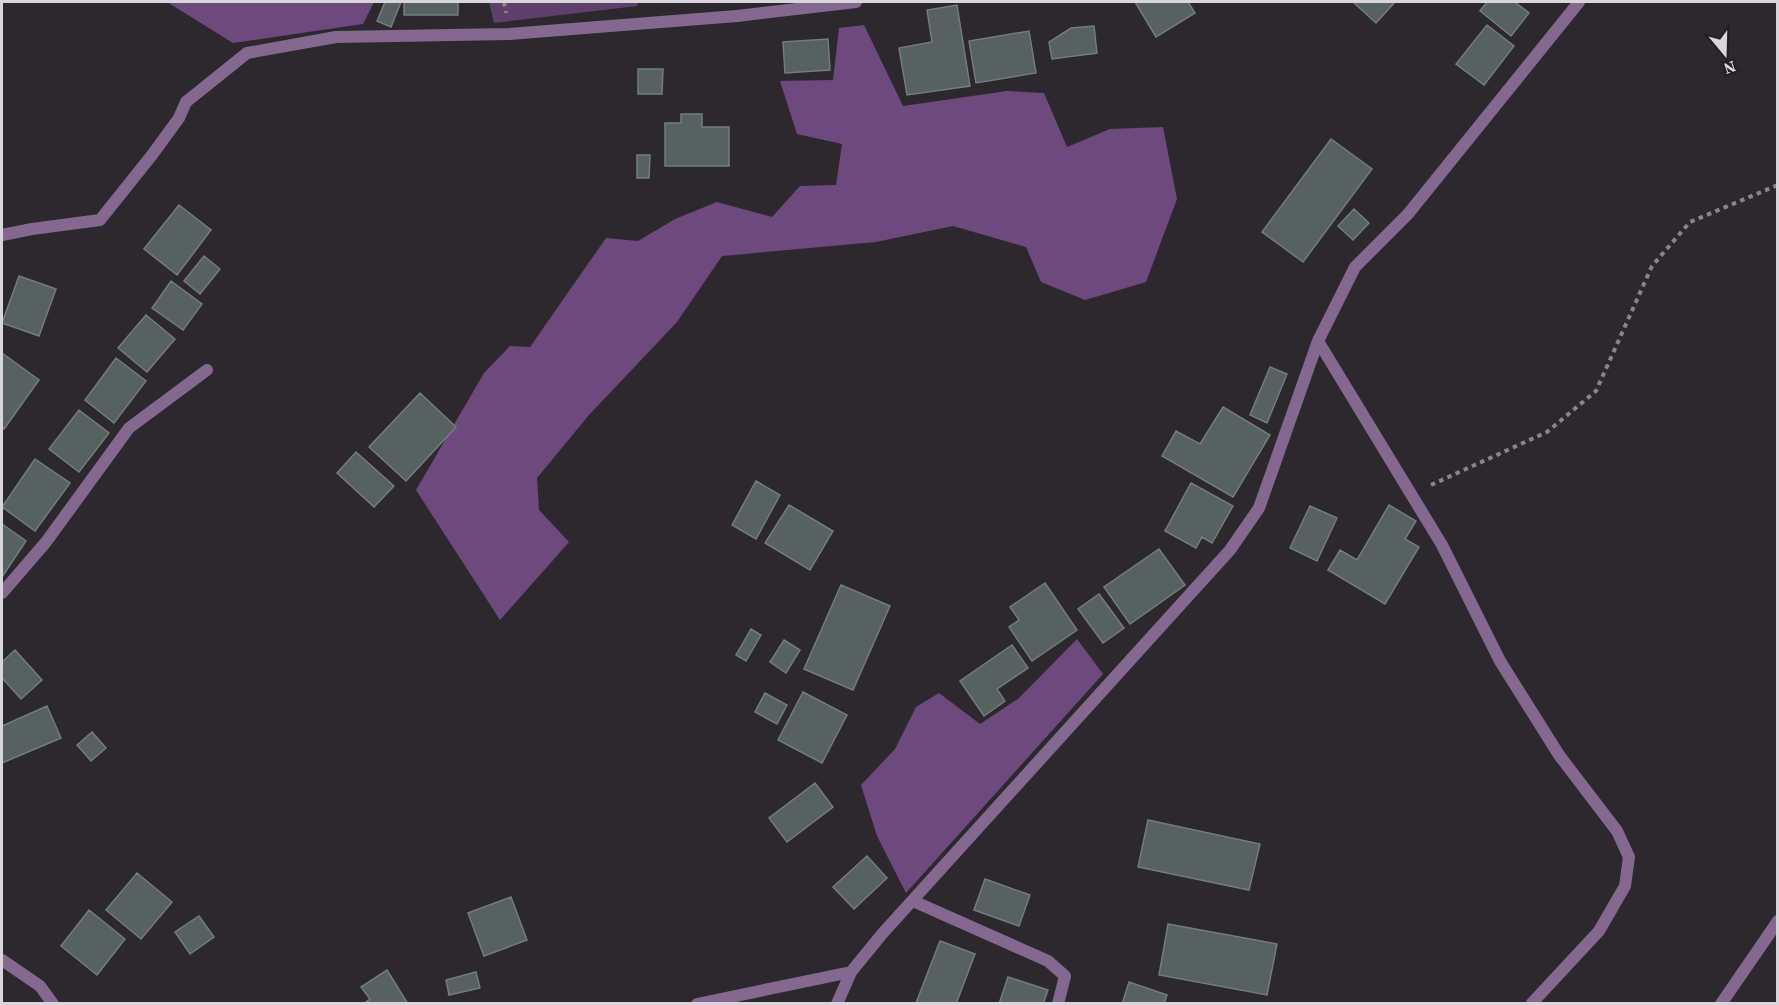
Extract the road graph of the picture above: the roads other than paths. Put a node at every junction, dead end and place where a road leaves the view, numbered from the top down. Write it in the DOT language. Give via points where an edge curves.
graph roads {
  1 [pos="856,2"];
  2 [pos="1580,2"];
  3 [pos="2,235"];
  4 [pos="1318,341"];
  5 [pos="207,370"];
  6 [pos="2,593"];
  7 [pos="913,901"];
  8 [pos="1778,921"];
  9 [pos="2,960"];
  10 [pos="851,972"];
  11 [pos="1532,1003"];
  12 [pos="53,1004"];
  13 [pos="696,1004"];
  14 [pos="837,1004"];
  15 [pos="1058,1004"];
  16 [pos="1722,1004"];
  1 -- 3 [label="street" via="737,16 509,34 336,38 247,53 186,102 179,118 100,220"];
  2 -- 4 [label="street" via="1408,214 1355,267"];
  4 -- 7 [label="street" via="1259,508 1230,550"];
  4 -- 11 [label="street" via="1442,545 1500,661 1559,755 1617,831 1629,857 1625,886 1599,931"];
  5 -- 6 [label="street" via="129,428 46,542"];
  7 -- 10 [label="street"];
  7 -- 15 [label="street" via="1048,961 1065,976"];
  8 -- 16 [label="street"];
  9 -- 12 [label="street" via="40,986"];
  10 -- 13 [label="street"];
  10 -- 14 [label="street"];
}
